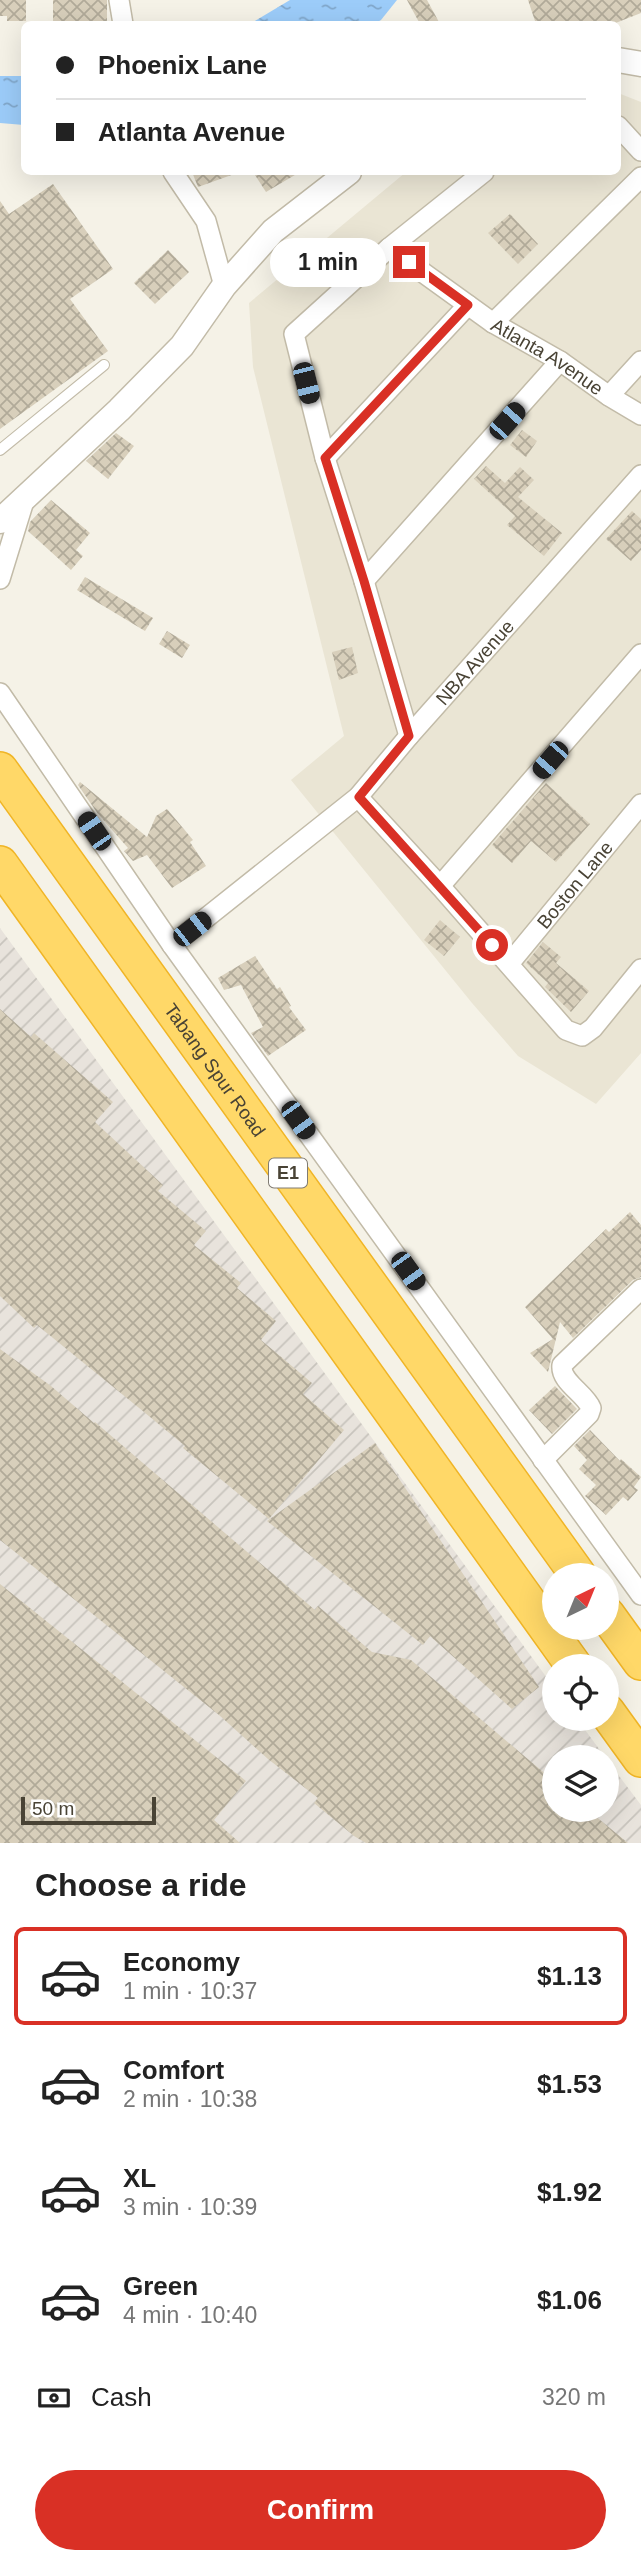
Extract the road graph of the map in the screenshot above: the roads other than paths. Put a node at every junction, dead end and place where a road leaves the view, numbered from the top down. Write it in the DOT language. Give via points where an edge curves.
graph roads {
  1 [pos="119,0"];
  2 [pos="122,21"];
  3 [pos="621,61"];
  4 [pos="641,64"];
  5 [pos="621,129"];
  6 [pos="641,150"];
  7 [pos="175,175"];
  8 [pos="345,175"];
  9 [pos="480,175"];
  10 [pos="641,177"];
  11 [pos="389,248"];
  12 [pos="224,286"];
  13 [pos="468,305"];
  14 [pos="493,323"];
  15 [pos="560,361"];
  16 [pos="641,361"];
  17 [pos="104,365"];
  18 [pos="609,396"];
  19 [pos="641,415"];
  20 [pos="0,450"];
  21 [pos="325,458"];
  22 [pos="641,475"];
  23 [pos="24,501"];
  24 [pos="2,516"];
  25 [pos="0,579"];
  26 [pos="364,581"];
  27 [pos="641,654"];
  28 [pos="0,693"];
  29 [pos="409,736"];
  30 [pos="0,770"];
  31 [pos="359,797"];
  32 [pos="641,804"];
  33 [pos="0,864"];
  34 [pos="440,886"];
  35 [pos="172,945"];
  36 [pos="509,964"];
  37 [pos="641,969"];
  38 [pos="641,1289"];
  39 [pos="543,1460"];
  40 [pos="569,1563"];
  41 [pos="641,1595"];
  42 [pos="620,1633"];
  43 [pos="565,1654"];
  44 [pos="641,1662"];
  45 [pos="619,1729"];
  46 [pos="641,1759"];
  1 -- 2 [label="street"];
  3 -- 4 [label="street"];
  5 -- 6 [label="street"];
  7 -- 12 [label="street" via="206,221"];
  8 -- 12 [label="street" via="273,231"];
  9 -- 11 [label="street"];
  10 -- 14 [label="street"];
  11 -- 13 [label="street, Atlanta Avenue"];
  11 -- 21 [label="street" via="294,334"];
  12 -- 23 [label="street" via="182,346"];
  13 -- 14 [label="street, Atlanta Avenue"];
  13 -- 21 [label="street"];
  14 -- 15 [label="street, Atlanta Avenue"];
  15 -- 18 [label="street, Atlanta Avenue"];
  15 -- 26 [label="street"];
  16 -- 18 [label="street"];
  17 -- 20 [label="lane"];
  18 -- 19 [label="street, Atlanta Avenue"];
  21 -- 26 [label="street"];
  22 -- 29 [label="street, NBA Avenue"];
  23 -- 24 [label="street"];
  23 -- 25 [label="street"];
  26 -- 29 [label="street"];
  27 -- 34 [label="street"];
  28 -- 35 [label="street"];
  29 -- 31 [label="street, NBA Avenue"];
  30 -- 40 [label="highway, Tabang Spur Road / E1"];
  31 -- 34 [label="street"];
  31 -- 35 [label="street, NBA Avenue"];
  32 -- 36 [label="street, Boston Lane"];
  33 -- 43 [label="highway"];
  34 -- 36 [label="street"];
  35 -- 39 [label="street"];
  36 -- 37 [label="street" via="566,1030 582,1036"];
  38 -- 39 [label="street" via="562,1364 565,1377 591,1408"];
  39 -- 41 [label="street"];
  42 -- 44 [label="highway"];
  45 -- 46 [label="highway"];
}
